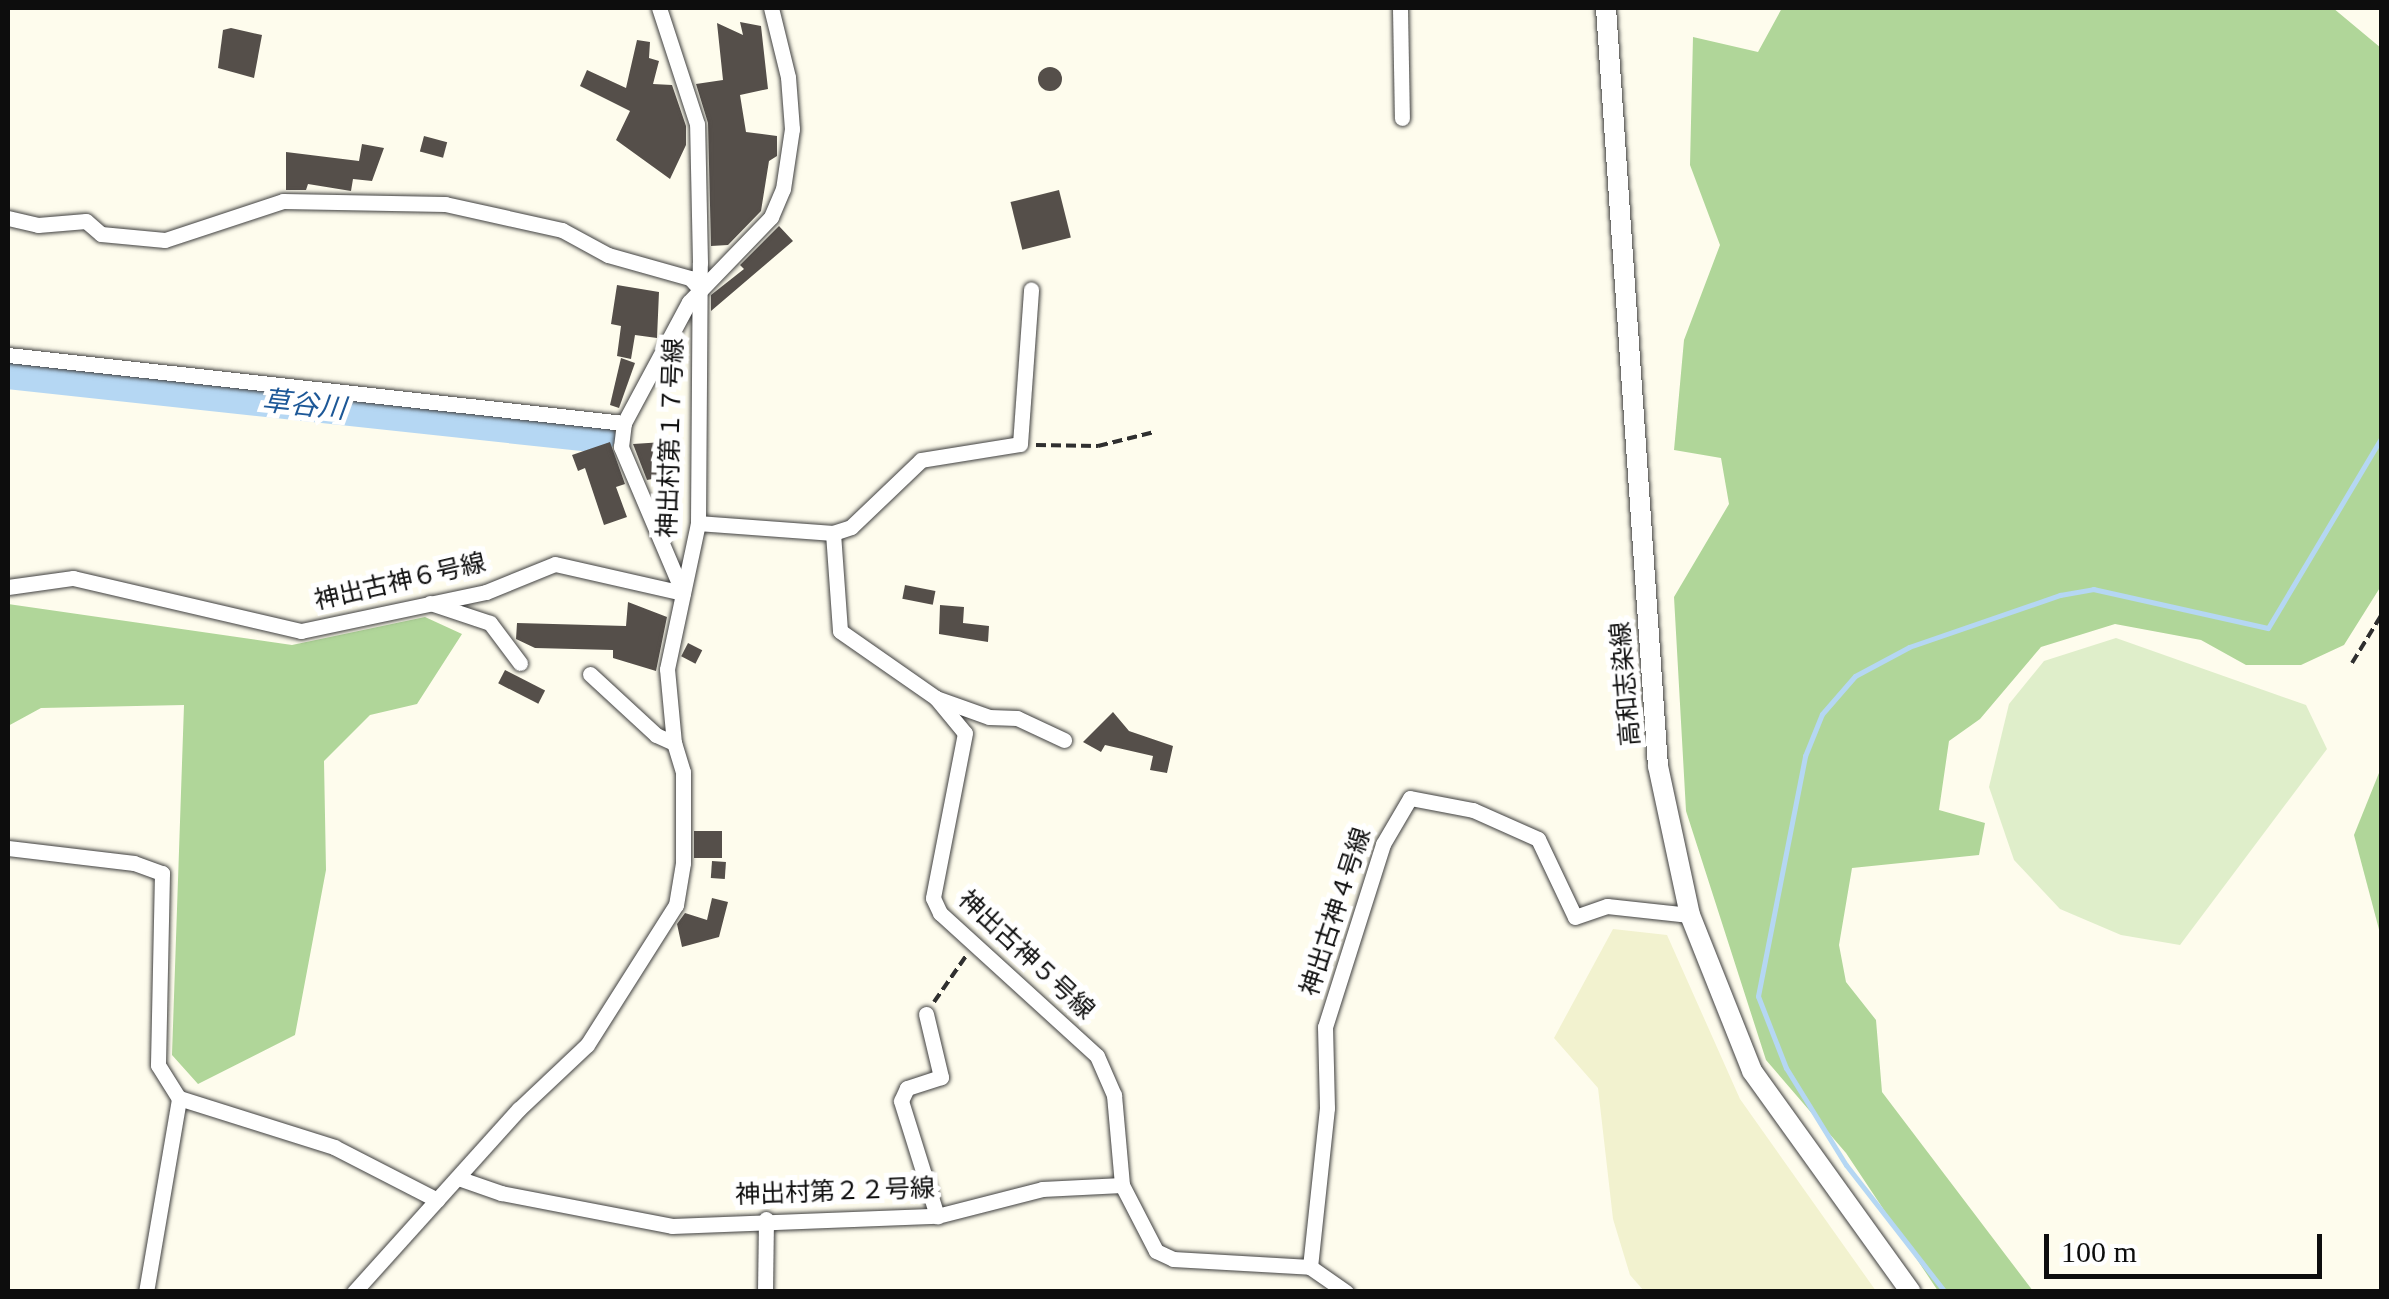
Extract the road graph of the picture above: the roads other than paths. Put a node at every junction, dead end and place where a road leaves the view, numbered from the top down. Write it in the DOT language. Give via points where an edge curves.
graph roads {
  1 [pos="658,8"];
  2 [pos="770,8"];
  3 [pos="1400,8"];
  4 [pos="1606,8"];
  5 [pos="1402,118"];
  6 [pos="8,218"];
  7 [pos="700,289"];
  8 [pos="1031,289"];
  9 [pos="8,355"];
  10 [pos="624,423"];
  11 [pos="698,523"];
  12 [pos="833,533"];
  13 [pos="8,587"];
  14 [pos="684,594"];
  15 [pos="426,602"];
  16 [pos="520,663"];
  17 [pos="590,674"];
  18 [pos="936,698"];
  19 [pos="1064,740"];
  20 [pos="674,743"];
  21 [pos="8,848"];
  22 [pos="1690,915"];
  23 [pos="926,1014"];
  24 [pos="180,1098"];
  25 [pos="458,1178"];
  26 [pos="1122,1184"];
  27 [pos="436,1200"];
  28 [pos="937,1216"];
  29 [pos="766,1219"];
  30 [pos="1310,1267"];
  31 [pos="146,1292"];
  32 [pos="354,1292"];
  33 [pos="764,1292"];
  34 [pos="1346,1292"];
  35 [pos="1911,1292"];
  1 -- 7 [label="street, 神出村第１７号線" via="697,124"];
  2 -- 7 [label="street" via="790,94 782,189 761,229"];
  3 -- 5 [label="street"];
  4 -- 22 [label="street, 高和志染線" via="1658,766"];
  6 -- 7 [label="street" via="38,225 86,221 101,234 165,240 283,201 445,204 562,230 608,254 690,278"];
  7 -- 10 [label="street"];
  7 -- 11 [label="street, 神出村第１７号線"];
  8 -- 12 [label="street" via="1020,444 921,460 850,527"];
  9 -- 10 [label="street"];
  10 -- 14 [label="street" via="621,447"];
  11 -- 12 [label="street"];
  11 -- 14 [label="street, 神出村第１７号線"];
  12 -- 18 [label="street, 神出古神５号線" via="840,631"];
  13 -- 15 [label="street, 神出古神６号線" via="72,578 302,631"];
  14 -- 15 [label="street, 神出古神６号線" via="556,564 486,592"];
  14 -- 20 [label="street, 神出村第１７号線" via="668,669"];
  15 -- 16 [label="street" via="490,623"];
  17 -- 20 [label="street" via="656,736"];
  18 -- 19 [label="street" via="1017,718"];
  18 -- 26 [label="street, 神出古神５号線" via="965,733 933,898 1097,1056 1114,1095"];
  20 -- 25 [label="street, 神出村第１７号線" via="684,772 684,863 676,905 588,1046 518,1109"];
  21 -- 24 [label="street" via="134,863 162,873 158,1066"];
  22 -- 30 [label="street, 神出古神４号線" via="1607,906 1575,917 1538,839 1473,810 1410,798 1383,844 1325,1027 1328,1108"];
  22 -- 35 [label="street, 高和志染線" via="1752,1071"];
  23 -- 28 [label="street" via="941,1077 907,1088 902,1102"];
  24 -- 27 [label="street" via="334,1147"];
  24 -- 31 [label="street"];
  25 -- 27 [label="street, 神出村第１７号線"];
  25 -- 29 [label="street, 神出村第２２号線" via="672,1226"];
  26 -- 28 [label="street, 神出村第２２号線" via="1042,1189"];
  26 -- 30 [label="street" via="1156,1251 1173,1259"];
  27 -- 32 [label="street, 神出村第１７号線"];
  28 -- 29 [label="street, 神出村第２２号線"];
  29 -- 33 [label="street"];
  30 -- 34 [label="street"];
}
